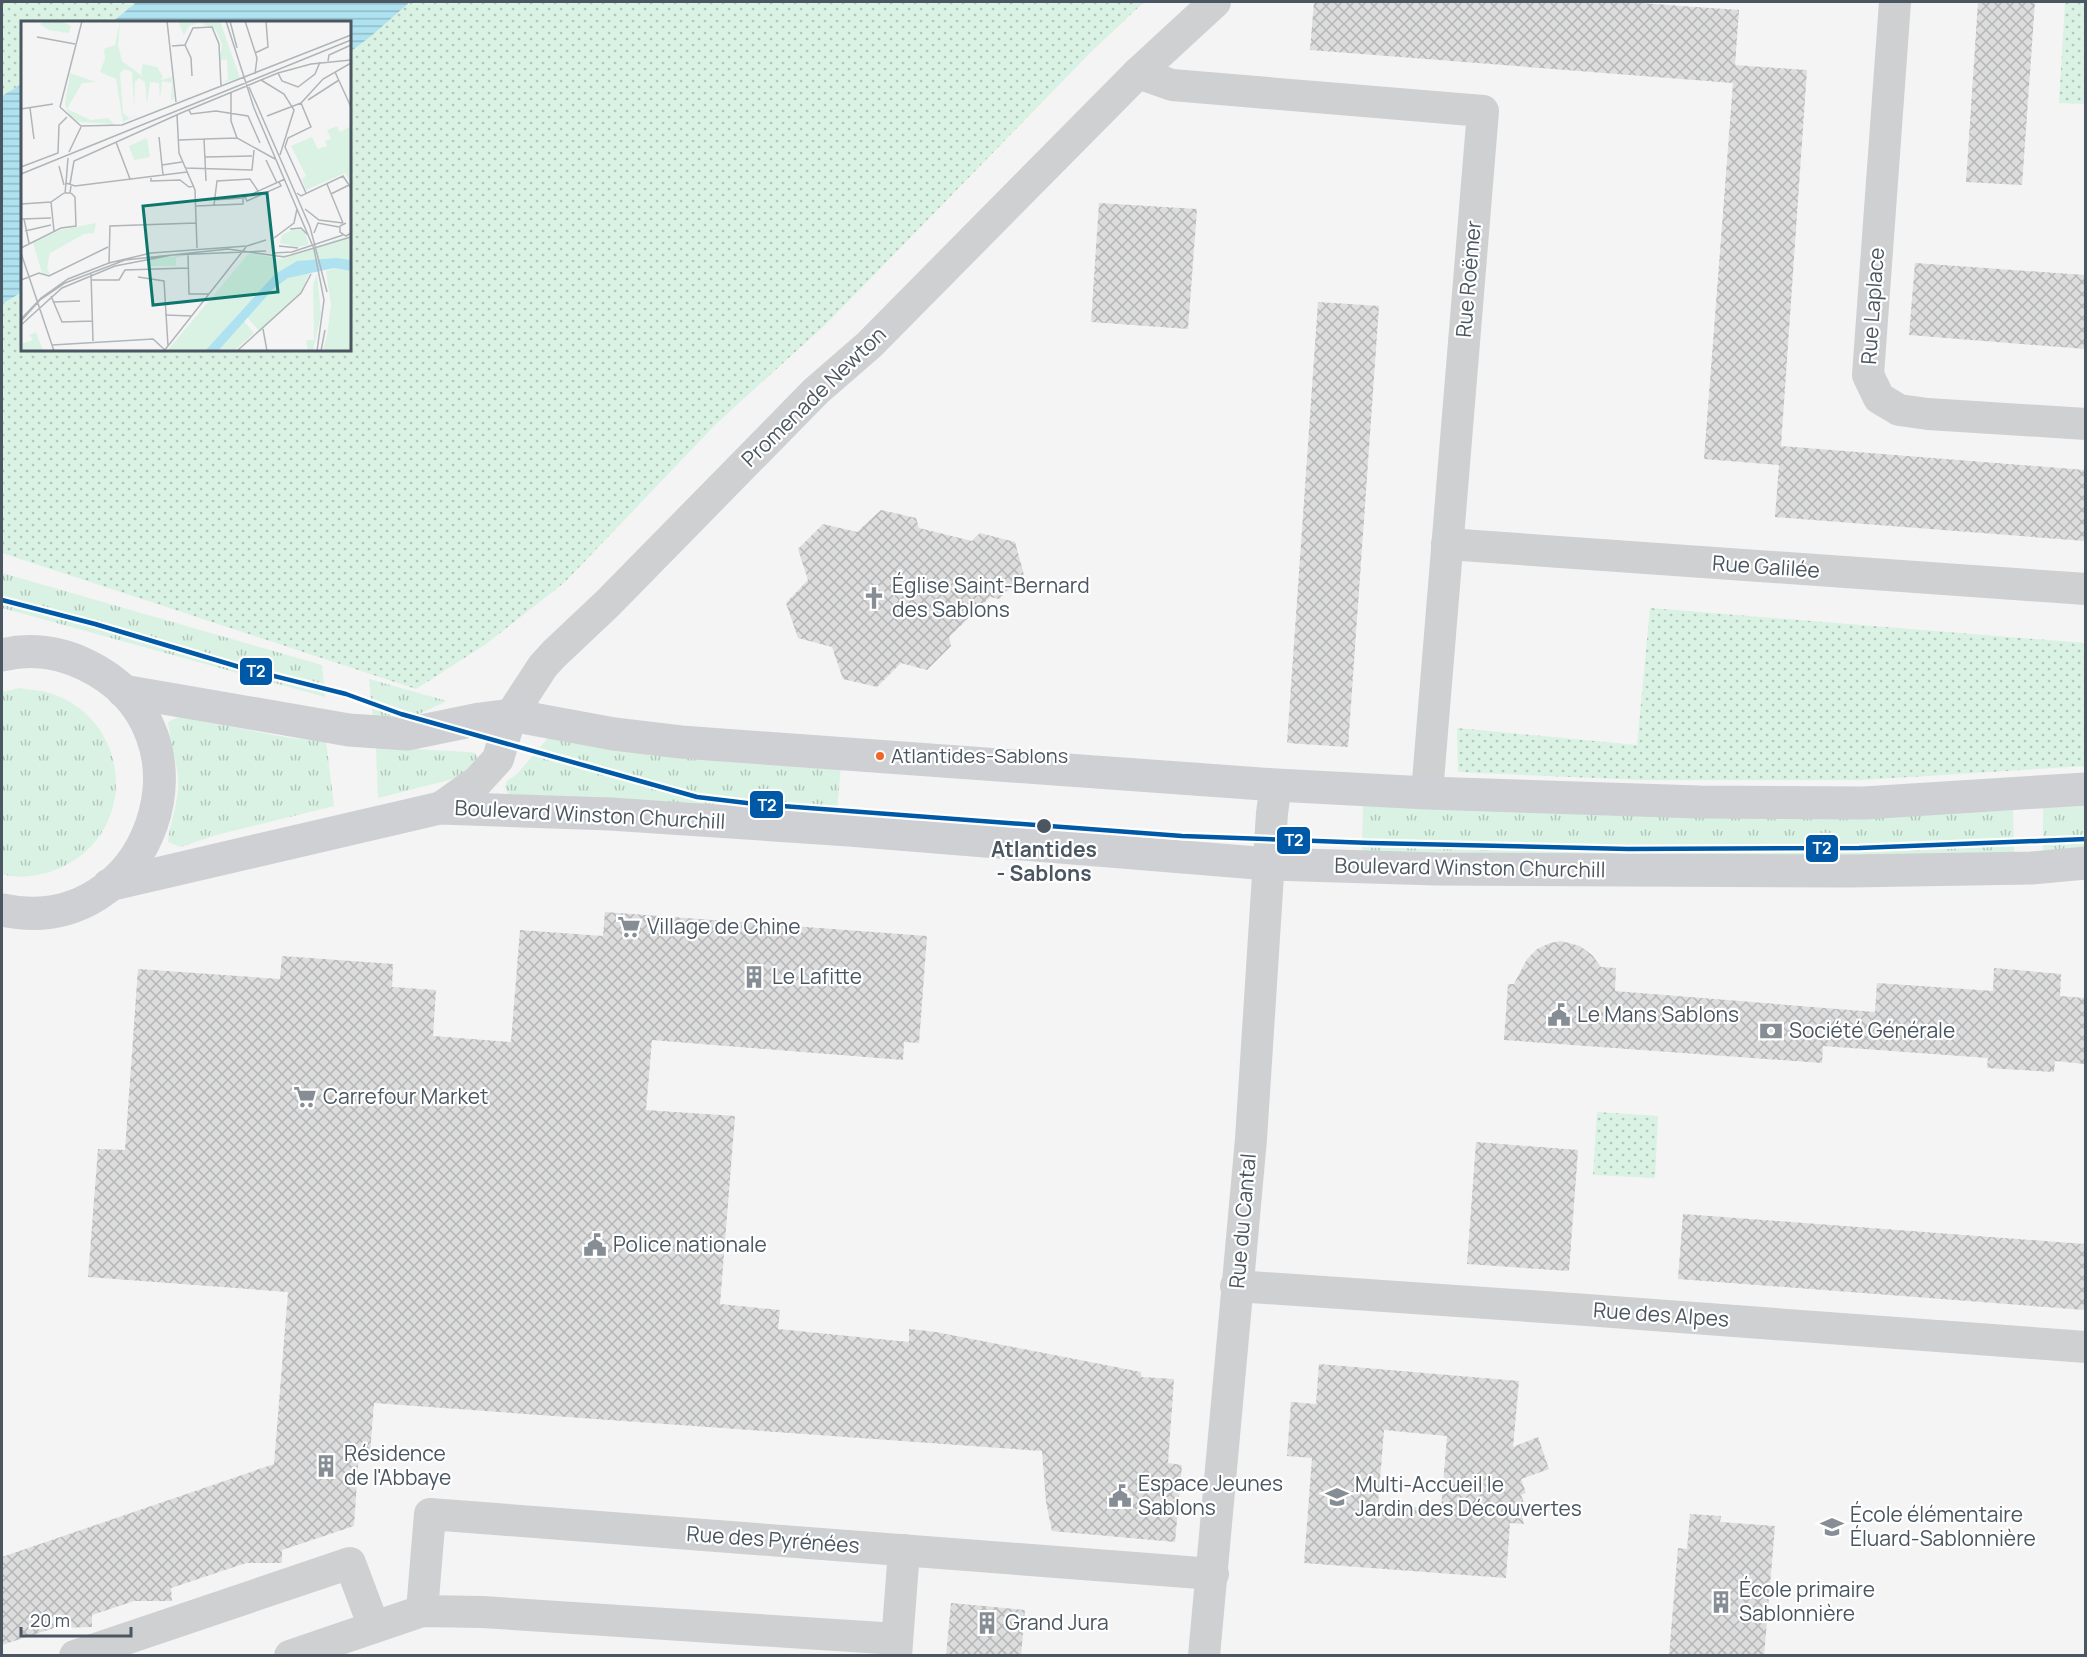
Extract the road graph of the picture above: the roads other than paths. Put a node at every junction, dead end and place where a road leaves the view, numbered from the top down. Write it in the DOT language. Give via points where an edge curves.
graph roads {
  1 [pos="1215,2"];
  2 [pos="1895,2"];
  3 [pos="1138,73"];
  4 [pos="2085,424"];
  5 [pos="1447,544"];
  6 [pos="2085,589"];
  7 [pos="4,653"];
  8 [pos="123,691"];
  9 [pos="511,715"];
  10 [pos="1276,785"];
  11 [pos="2085,789"];
  12 [pos="1427,793"];
  13 [pos="440,808"];
  14 [pos="2085,863"];
  15 [pos="1269,864"];
  16 [pos="109,885"];
  17 [pos="2,910"];
  18 [pos="1236,1286"];
  19 [pos="2085,1347"];
  20 [pos="904,1550"];
  21 [pos="1213,1574"];
  22 [pos="422,1611"];
  23 [pos="374,1627"];
  24 [pos="897,1647"];
  25 [pos="75,1656"];
  26 [pos="290,1656"];
  27 [pos="1204,1656"];
  1 -- 3 [label="street, Promenade Newton"];
  2 -- 4 [label="street, Rue Laplace" via="1868,375 1879,398 1899,410"];
  3 -- 5 [label="street, Rue Roëmer" via="1172,86 1483,111"];
  3 -- 9 [label="street, Promenade Newton" via="869,345 816,391 554,654"];
  5 -- 6 [label="street, Rue Galilée"];
  5 -- 12 [label="street, Rue Roëmer"];
  7 -- 8 [label="street" via="34,652 70,658 101,673"];
  8 -- 9 [label="street" via="348,730 407,734"];
  8 -- 16 [label="street" via="151,735 159,794 147,839 127,869"];
  9 -- 10 [label="street" via="681,742"];
  9 -- 13 [label="street, Promenade Newton" via="498,759 478,781"];
  10 -- 12 [label="street"];
  10 -- 15 [label="street, Rue du Cantal"];
  11 -- 12 [label="street" via="1864,803"];
  13 -- 15 [label="street, Boulevard Winston Churchill" via="610,814"];
  13 -- 16 [label="street, Boulevard Winston Churchill"];
  14 -- 15 [label="street, Boulevard Winston Churchill" via="2032,868 1850,871"];
  15 -- 18 [label="street, Rue du Cantal" via="1251,1139"];
  16 -- 17 [label="street" via="66,908 35,912"];
  18 -- 19 [label="street, Rue des Alpes"];
  18 -- 21 [label="street, Rue du Cantal"];
  20 -- 21 [label="street, Rue des Pyrénées"];
  20 -- 22 [label="street, Rue des Pyrénées" via="430,1514"];
  20 -- 24 [label="street"];
  21 -- 27 [label="street, Rue du Cantal"];
  22 -- 23 [label="street"];
  22 -- 24 [label="street" via="482,1612"];
  23 -- 25 [label="street" via="350,1563"];
  23 -- 26 [label="street"];
}
